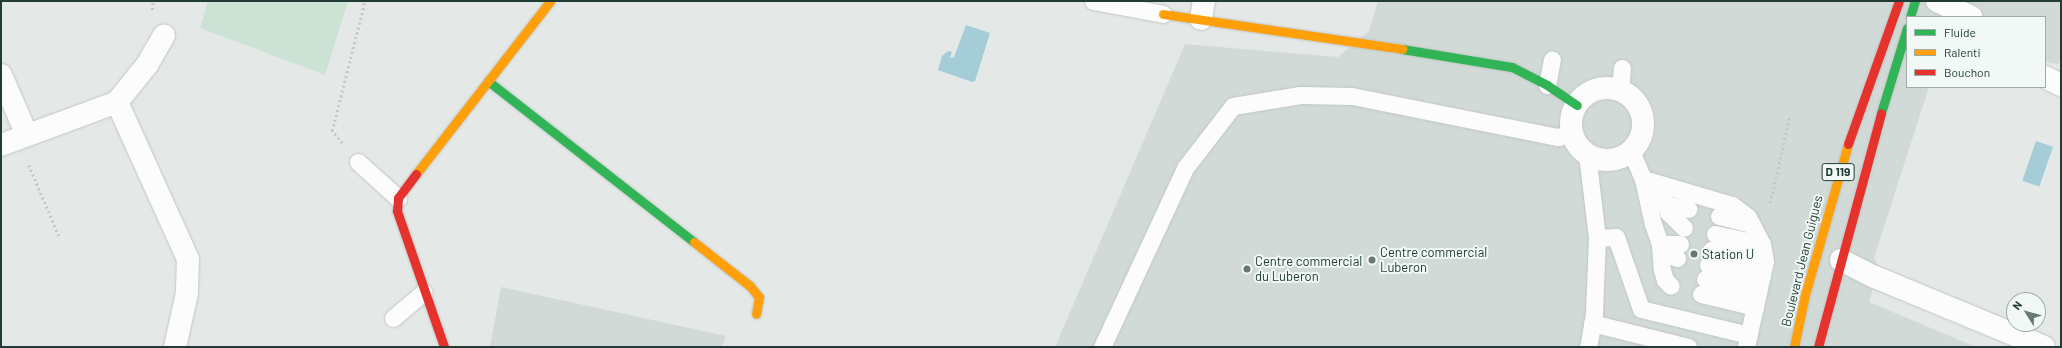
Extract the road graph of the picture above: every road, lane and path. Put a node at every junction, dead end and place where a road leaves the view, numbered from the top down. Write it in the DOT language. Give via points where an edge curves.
graph roads {
  1 [pos="365,1"];
  2 [pos="550,1"];
  3 [pos="1093,1"];
  4 [pos="1937,1"];
  5 [pos="1202,10"];
  6 [pos="1163,14"];
  7 [pos="1970,16"];
  8 [pos="1906,22"];
  9 [pos="1906,27"];
  10 [pos="164,36"];
  11 [pos="1552,59"];
  12 [pos="1622,68"];
  13 [pos="1,75"];
  14 [pos="2046,78"];
  15 [pos="488,81"];
  16 [pos="1547,85"];
  17 [pos="2061,85"];
  18 [pos="1620,90"];
  19 [pos="117,102"];
  20 [pos="1577,105"];
  21 [pos="1790,116"];
  22 [pos="1572,133"];
  23 [pos="15,140"];
  24 [pos="1631,152"];
  25 [pos="1587,154"];
  26 [pos="358,162"];
  27 [pos="1650,181"];
  28 [pos="398,198"];
  29 [pos="1665,204"];
  30 [pos="1769,208"];
  31 [pos="1688,209"];
  32 [pos="1719,216"];
  33 [pos="1751,224"];
  34 [pos="59,236"];
  35 [pos="1597,238"];
  36 [pos="1660,244"];
  37 [pos="1762,244"];
  38 [pos="1677,257"];
  39 [pos="1841,260"];
  40 [pos="1708,264"];
  41 [pos="1760,284"];
  42 [pos="424,292"];
  43 [pos="756,314"];
  44 [pos="393,318"];
  45 [pos="1592,323"];
  46 [pos="1748,341"];
  47 [pos="175,347"];
  48 [pos="444,347"];
  49 [pos="1102,347"];
  50 [pos="1588,347"];
  51 [pos="1688,347"];
  52 [pos="1794,347"];
  53 [pos="1818,347"];
  54 [pos="2044,347"];
  1 -- 26 [label="path" via="332,131"];
  2 -- 15 [label="street"];
  3 -- 6 [label="lane"];
  4 -- 7 [label="street"];
  5 -- 6 [label="street"];
  5 -- 16 [label="street" via="1380,45 1512,67"];
  8 -- 52 [label="street, Boulevard Jean Guigues / D 119" via="1841,164 1805,295"];
  9 -- 39 [label="street, Boulevard Jean Guigues / D 119"];
  10 -- 19 [label="street" via="147,65"];
  11 -- 16 [label="lane"];
  12 -- 18 [label="lane"];
  13 -- 23 [label="street"];
  14 -- 17 [label="street"];
  15 -- 28 [label="street"];
  15 -- 43 [label="street" via="750,286 759,297"];
  16 -- 20 [label="street"];
  18 -- 20 [label="street" via="1596,90 1585,96"];
  18 -- 24 [label="street" via="1632,97 1643,116 1641,138"];
  19 -- 23 [label="street"];
  19 -- 47 [label="street" via="188,259 187,293"];
  20 -- 22 [label="street" via="1571,123"];
  21 -- 30 [label="path"];
  22 -- 25 [label="street"];
  22 -- 49 [label="lane" via="1558,137 1352,96 1300,95 1233,106 1185,168"];
  23 -- 34 [label="path"];
  24 -- 25 [label="street" via="1609,160 1597,159"];
  24 -- 27 [label="lane"];
  25 -- 35 [label="lane"];
  26 -- 28 [label="lane"];
  27 -- 29 [label="lane"];
  27 -- 33 [label="lane" via="1732,205 1748,217"];
  27 -- 36 [label="lane" via="1651,218"];
  28 -- 42 [label="street" via="397,211"];
  29 -- 31 [label="lane"];
  29 -- 38 [label="lane"];
  32 -- 33 [label="lane"];
  33 -- 37 [label="lane"];
  35 -- 45 [label="lane"];
  35 -- 46 [label="lane" via="1616,237 1641,309"];
  36 -- 38 [label="lane" via="1668,254"];
  36 -- 38 [label="lane" via="1665,280"];
  37 -- 40 [label="lane"];
  37 -- 41 [label="lane"];
  39 -- 53 [label="street, Boulevard Jean Guigues / D 119"];
  39 -- 54 [label="street"];
  40 -- 41 [label="lane"];
  40 -- 41 [label="lane"];
  41 -- 46 [label="lane"];
  42 -- 44 [label="lane"];
  42 -- 48 [label="street"];
  45 -- 50 [label="lane"];
  45 -- 51 [label="lane"];
}
